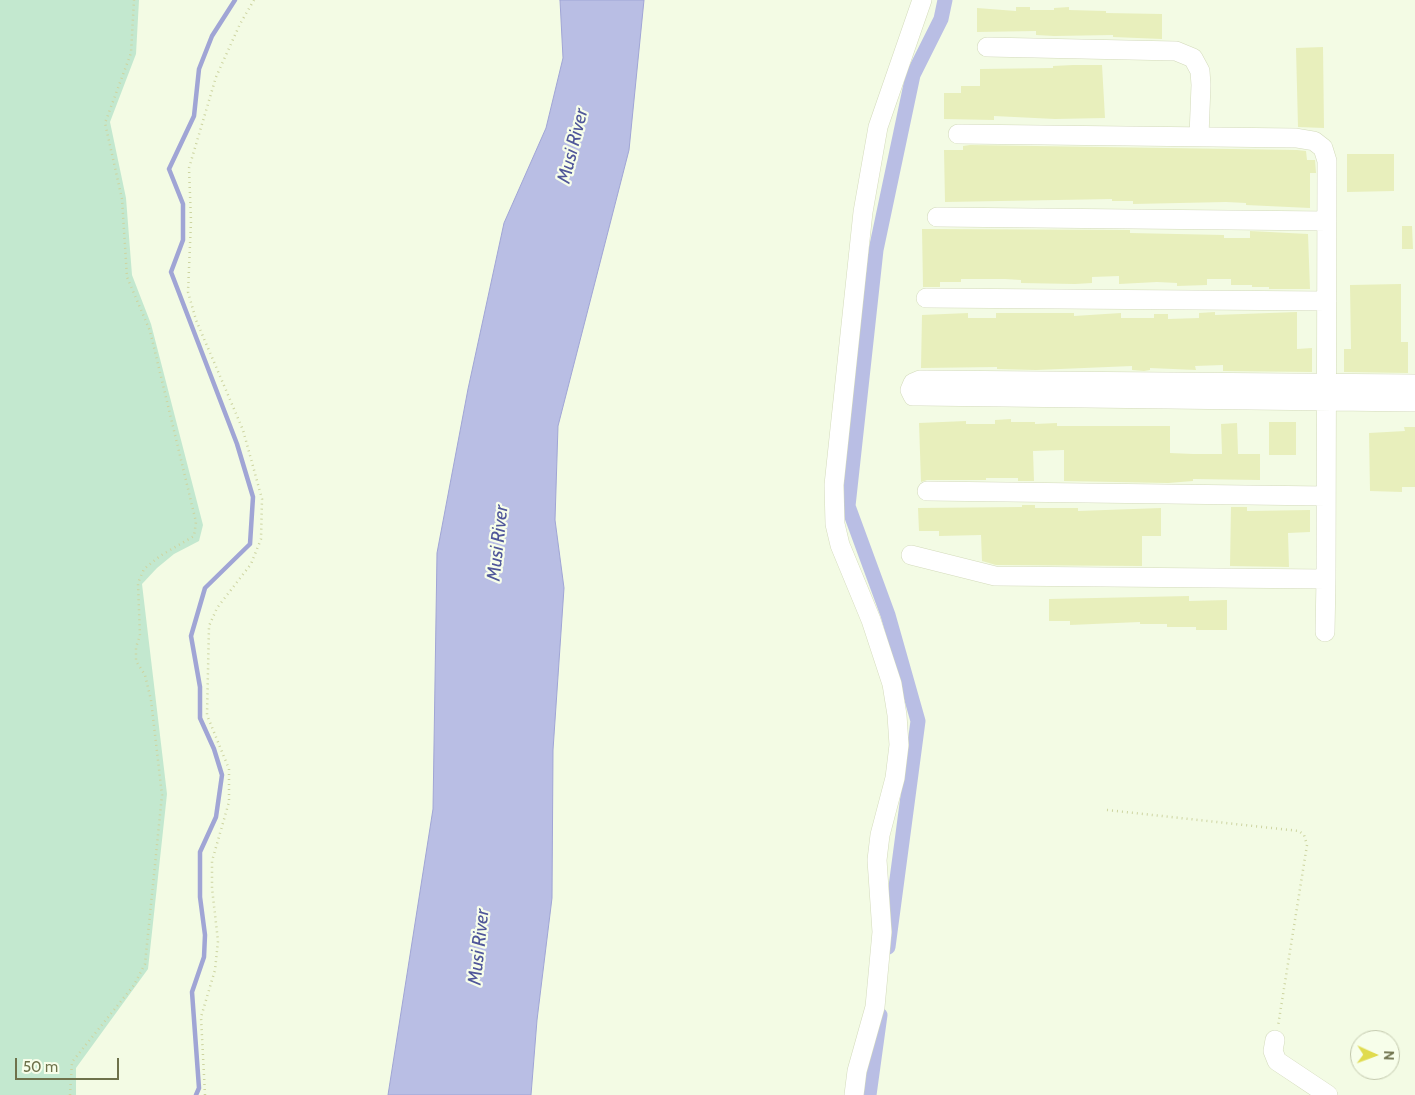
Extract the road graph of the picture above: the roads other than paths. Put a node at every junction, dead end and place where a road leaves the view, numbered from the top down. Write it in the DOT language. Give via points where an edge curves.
graph roads {
  1 [pos="922,0"];
  2 [pos="987,47"];
  3 [pos="958,134"];
  4 [pos="1199,136"];
  5 [pos="936,217"];
  6 [pos="1328,221"];
  7 [pos="926,298"];
  8 [pos="1327,301"];
  9 [pos="1415,384"];
  10 [pos="1327,392"];
  11 [pos="1415,402"];
  12 [pos="927,491"];
  13 [pos="1326,496"];
  14 [pos="910,555"];
  15 [pos="1326,579"];
  16 [pos="1325,632"];
  17 [pos="1275,1040"];
  18 [pos="854,1095"];
  19 [pos="1328,1095"];
  1 -- 18 [label="street" via="878,127 864,212 834,485 835,524 840,545 871,620 892,684 899,745 877,860 882,932 875,1007 857,1071"];
  2 -- 4 [label="street" via="1176,52 1193,58 1200,71"];
  3 -- 4 [label="street"];
  4 -- 6 [label="street" via="1314,141 1323,148 1327,161"];
  5 -- 6 [label="street"];
  6 -- 8 [label="street"];
  7 -- 8 [label="street"];
  8 -- 10 [label="street"];
  9 -- 10 [label="street"];
  10 -- 10 [label="street" via="913,396 910,390 913,383 920,380"];
  10 -- 11 [label="street"];
  10 -- 13 [label="street"];
  12 -- 13 [label="street"];
  13 -- 15 [label="street"];
  14 -- 15 [label="street" via="995,576"];
  15 -- 16 [label="street"];
  17 -- 19 [label="street" via="1273,1051 1277,1061"];
}
